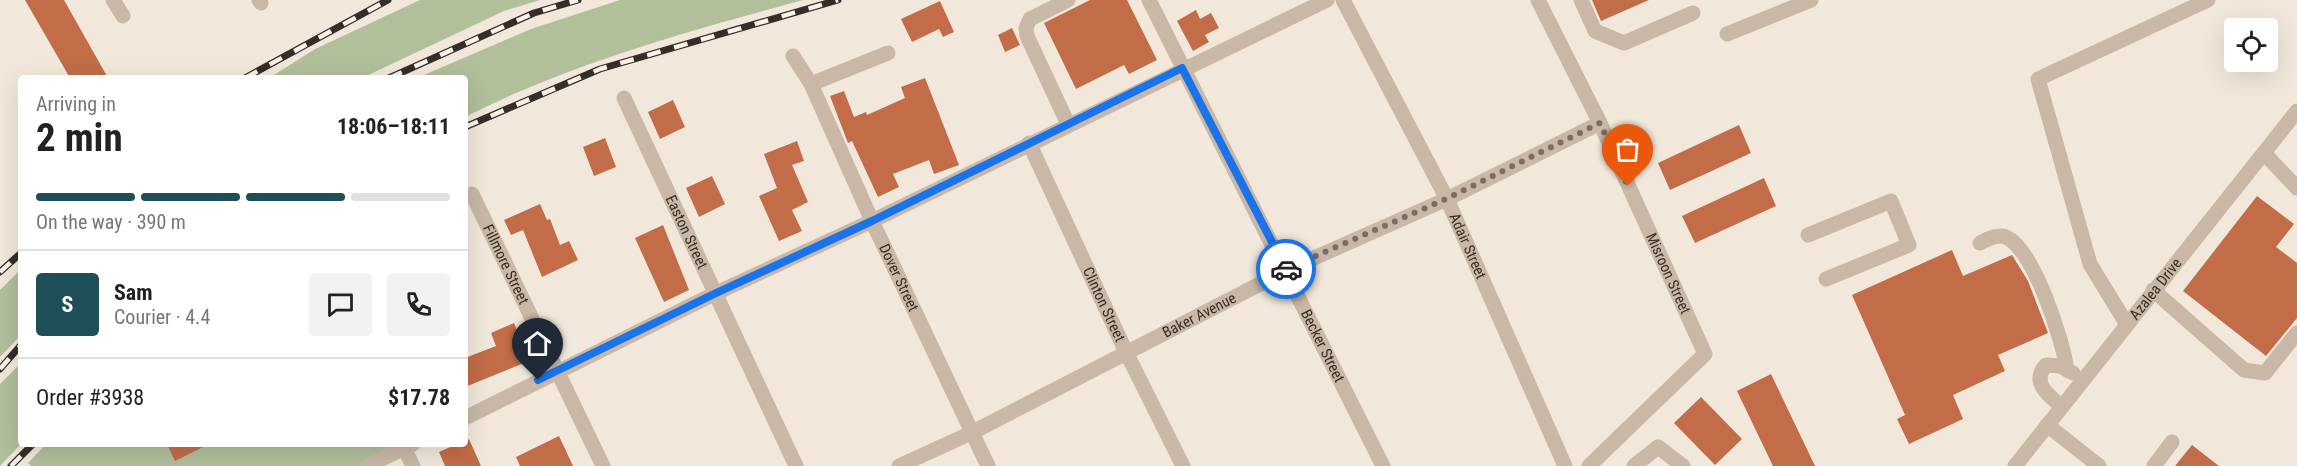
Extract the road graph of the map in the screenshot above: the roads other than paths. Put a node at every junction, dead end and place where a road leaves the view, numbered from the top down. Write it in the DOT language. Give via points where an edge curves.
graph roads {
  1 [pos="113,0"];
  2 [pos="1068,0"];
  3 [pos="1149,0"];
  4 [pos="1327,0"];
  5 [pos="1343,0"];
  6 [pos="1538,0"];
  7 [pos="1581,0"];
  8 [pos="1810,0"];
  9 [pos="2208,0"];
  10 [pos="1693,13"];
  11 [pos="123,16"];
  12 [pos="1727,34"];
  13 [pos="888,53"];
  14 [pos="794,56"];
  15 [pos="1182,68"];
  16 [pos="811,84"];
  17 [pos="624,98"];
  18 [pos="2297,111"];
  19 [pos="1600,123"];
  20 [pos="1068,124"];
  21 [pos="1029,143"];
  22 [pos="2264,153"];
  23 [pos="2297,188"];
  24 [pos="472,194"];
  25 [pos="1446,199"];
  26 [pos="872,221"];
  27 [pos="1808,235"];
  28 [pos="1980,243"];
  29 [pos="1287,270"];
  30 [pos="1826,279"];
  31 [pos="2153,290"];
  32 [pos="714,294"];
  33 [pos="2126,323"];
  34 [pos="2297,333"];
  35 [pos="1126,352"];
  36 [pos="2067,370"];
  37 [pos="557,371"];
  38 [pos="2084,377"];
  39 [pos="2061,406"];
  40 [pos="468,416"];
  41 [pos="2047,425"];
  42 [pos="971,433"];
  43 [pos="2172,441"];
  44 [pos="406,447"];
  45 [pos="408,447"];
  46 [pos="368,466"];
  47 [pos="412,466"];
  48 [pos="603,466"];
  49 [pos="796,466"];
  50 [pos="898,466"];
  51 [pos="988,466"];
  52 [pos="1183,466"];
  53 [pos="1383,466"];
  54 [pos="1565,466"];
  55 [pos="1589,466"];
  56 [pos="1634,466"];
  57 [pos="1683,466"];
  58 [pos="2015,466"];
  59 [pos="2100,466"];
  60 [pos="2154,466"];
  1 -- 11 [label="street"];
  2 -- 20 [label="street" via="1030,19 1026,28"];
  3 -- 15 [label="street, Becker Street"];
  4 -- 15 [label="street"];
  5 -- 25 [label="street, Adair Street"];
  6 -- 19 [label="street, Misroon Street"];
  7 -- 10 [label="street" via="1595,31 1624,43"];
  8 -- 12 [label="street"];
  9 -- 33 [label="street" via="2038,79 2090,264"];
  13 -- 16 [label="street"];
  14 -- 16 [label="street, Dover Street"];
  15 -- 20 [label="street"];
  15 -- 29 [label="street, Becker Street"];
  16 -- 26 [label="street, Dover Street"];
  17 -- 32 [label="street, Easton Street"];
  18 -- 22 [label="street, Azalea Drive"];
  19 -- 25 [label="street, Baker Avenue"];
  19 -- 55 [label="street, Misroon Street" via="1705,354"];
  20 -- 21 [label="street"];
  21 -- 26 [label="street"];
  21 -- 35 [label="street, Clinton Street"];
  22 -- 23 [label="street"];
  22 -- 31 [label="street, Azalea Drive"];
  24 -- 37 [label="street, Fillmore Street"];
  25 -- 29 [label="street, Baker Avenue"];
  25 -- 54 [label="street, Adair Street"];
  26 -- 32 [label="street"];
  26 -- 42 [label="street, Dover Street"];
  27 -- 30 [label="street" via="1892,201 1909,245"];
  28 -- 36 [label="street" via="2000,236 2008,238 2023,253 2043,290"];
  29 -- 35 [label="street, Baker Avenue"];
  29 -- 53 [label="street, Becker Street"];
  31 -- 33 [label="street, Azalea Drive"];
  31 -- 34 [label="street" via="2244,370 2265,373"];
  32 -- 37 [label="street"];
  32 -- 49 [label="street, Easton Street"];
  33 -- 38 [label="street, Azalea Drive"];
  35 -- 42 [label="street, Baker Avenue"];
  35 -- 52 [label="street, Clinton Street"];
  36 -- 38 [label="street"];
  36 -- 39 [label="street" via="2046,365 2038,379"];
  37 -- 40 [label="street"];
  37 -- 48 [label="street, Fillmore Street"];
  38 -- 39 [label="street, Azalea Drive"];
  39 -- 41 [label="street, Azalea Drive"];
  41 -- 58 [label="street, Azalea Drive"];
  41 -- 59 [label="street"];
  42 -- 50 [label="street, Baker Avenue"];
  42 -- 51 [label="street, Dover Street"];
  43 -- 60 [label="street"];
  44 -- 46 [label="street"];
  45 -- 47 [label="street"];
  56 -- 57 [label="street" via="1658,447"];
}
